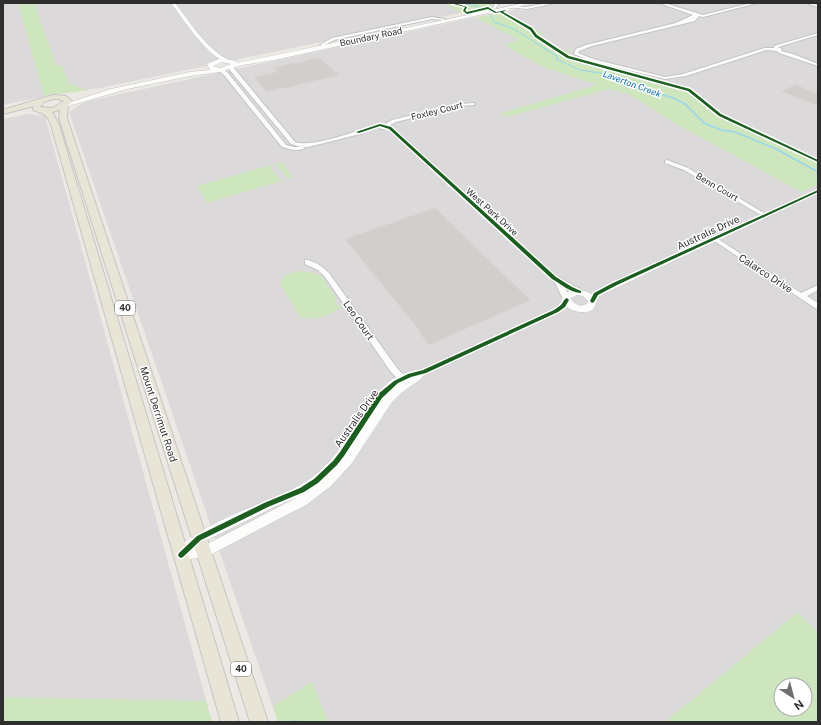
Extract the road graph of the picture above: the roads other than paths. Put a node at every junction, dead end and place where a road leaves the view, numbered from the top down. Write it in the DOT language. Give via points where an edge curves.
graph roads {
  1 [pos="167,3"];
  2 [pos="173,3"];
  3 [pos="519,3"];
  4 [pos="532,3"];
  5 [pos="553,3"];
  6 [pos="661,3"];
  7 [pos="755,3"];
  8 [pos="810,3"];
  9 [pos="496,6"];
  10 [pos="818,6"];
  11 [pos="511,7"];
  12 [pos="696,16"];
  13 [pos="445,20"];
  14 [pos="818,34"];
  15 [pos="207,45"];
  16 [pos="591,45"];
  17 [pos="201,46"];
  18 [pos="778,50"];
  19 [pos="228,60"];
  20 [pos="592,60"];
  21 [pos="210,61"];
  22 [pos="818,66"];
  23 [pos="232,67"];
  24 [pos="220,70"];
  25 [pos="60,97"];
  26 [pos="259,104"];
  27 [pos="472,104"];
  28 [pos="64,105"];
  29 [pos="252,106"];
  30 [pos="43,107"];
  31 [pos="3,112"];
  32 [pos="3,116"];
  33 [pos="385,128"];
  34 [pos="324,142"];
  35 [pos="299,145"];
  36 [pos="294,149"];
  37 [pos="667,162"];
  38 [pos="818,192"];
  39 [pos="766,216"];
  40 [pos="715,239"];
  41 [pos="307,262"];
  42 [pos="554,278"];
  43 [pos="615,284"];
  44 [pos="818,287"];
  45 [pos="580,292"];
  46 [pos="802,296"];
  47 [pos="567,300"];
  48 [pos="592,301"];
  49 [pos="818,307"];
  50 [pos="578,309"];
  51 [pos="535,321"];
  52 [pos="405,381"];
  53 [pos="202,545"];
  54 [pos="181,555"];
  55 [pos="230,722"];
  56 [pos="258,722"];
  1 -- 17 [label="street"];
  2 -- 15 [label="street"];
  3 -- 9 [label="main road, Boundary Road"];
  4 -- 11 [label="main road, Boundary Road"];
  5 -- 11 [label="street, Boundary Road" via="527,8"];
  6 -- 12 [label="street"];
  7 -- 12 [label="street"];
  8 -- 10 [label="street"];
  9 -- 13 [label="main road, Boundary Road"];
  11 -- 13 [label="main road, Boundary Road"];
  12 -- 16 [label="street" via="694,20"];
  13 -- 19 [label="main road, Boundary Road" via="322,45"];
  13 -- 23 [label="main road, Boundary Road" via="242,62"];
  14 -- 18 [label="street" via="785,44"];
  15 -- 17 [label="street"];
  15 -- 19 [label="street" via="216,54"];
  16 -- 20 [label="street" via="575,52 578,56"];
  16 -- 20 [label="street" via="571,51 577,57"];
  17 -- 21 [label="street"];
  18 -- 20 [label="street" via="762,51 668,80"];
  18 -- 22 [label="street"];
  19 -- 21 [label="main road, Boundary Road"];
  19 -- 23 [label="main road" via="235,64"];
  21 -- 24 [label="main road" via="210,68"];
  21 -- 25 [label="main road" via="182,74 109,90"];
  23 -- 24 [label="main road, Boundary Road"];
  23 -- 26 [label="street"];
  24 -- 28 [label="main road" via="88,97"];
  24 -- 29 [label="street"];
  25 -- 28 [label="main road, 40" via="68,101"];
  25 -- 30 [label="main road"];
  26 -- 29 [label="street"];
  26 -- 35 [label="street" via="291,142"];
  27 -- 33 [label="street, Foxley Court" via="403,120"];
  28 -- 30 [label="main road"];
  28 -- 53 [label="main road, Mount Derrimut Road / 40" via="63,118"];
  29 -- 36 [label="street" via="284,146"];
  30 -- 31 [label="main road"];
  30 -- 32 [label="main road"];
  30 -- 54 [label="main road, Mount Derrimut Road / 40" via="51,115 55,125"];
  33 -- 34 [label="street" via="358,132"];
  33 -- 42 [label="street, West Park Drive"];
  34 -- 35 [label="street"];
  34 -- 36 [label="street"];
  35 -- 36 [label="street"];
  37 -- 39 [label="street, Benn Court" via="683,168"];
  38 -- 39 [label="street, Australis Drive"];
  39 -- 40 [label="street, Australis Drive"];
  40 -- 43 [label="street, Australis Drive"];
  40 -- 46 [label="street, Calarco Drive"];
  41 -- 52 [label="street, Leo Court" via="320,268 327,275"];
  42 -- 45 [label="street, West Park Drive"];
  42 -- 47 [label="street, West Park Drive"];
  43 -- 45 [label="street, Australis Drive"];
  43 -- 48 [label="street, Australis Drive" via="596,294"];
  44 -- 46 [label="street"];
  45 -- 47 [label="street" via="571,293"];
  45 -- 48 [label="street" via="589,296"];
  46 -- 49 [label="street, Calarco Drive"];
  47 -- 50 [label="street"];
  47 -- 51 [label="street, Australis Drive" via="558,309"];
  48 -- 50 [label="street" via="589,308"];
  50 -- 51 [label="street, Australis Drive"];
  51 -- 52 [label="street, Australis Drive"];
  52 -- 53 [label="street, Australis Drive" via="389,399 348,460 326,483 302,500"];
  53 -- 54 [label="street"];
  53 -- 56 [label="main road, Mount Derrimut Road / 40"];
  54 -- 55 [label="main road, Mount Derrimut Road / 40"];
}
